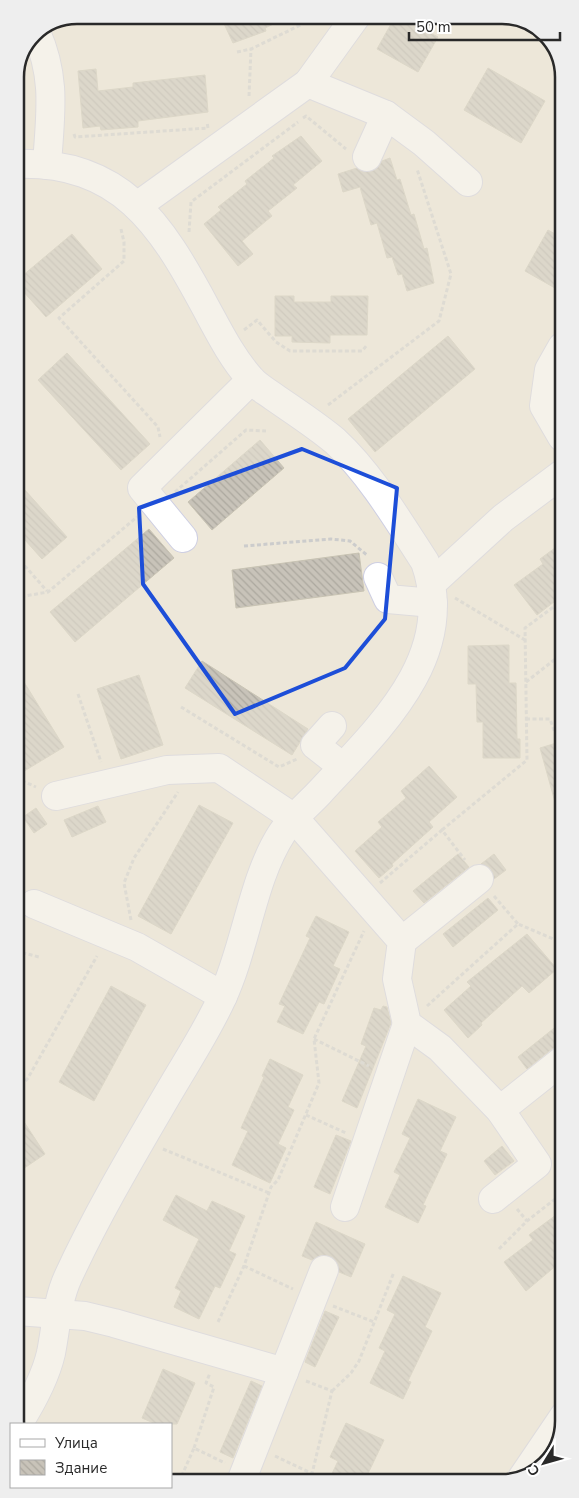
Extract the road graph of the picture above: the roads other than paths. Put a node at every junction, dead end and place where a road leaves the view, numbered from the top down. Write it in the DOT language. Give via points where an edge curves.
graph roads {
  1 [pos="350,24"];
  2 [pos="39,40"];
  3 [pos="308,82"];
  4 [pos="386,115"];
  5 [pos="371,149"];
  6 [pos="24,164"];
  7 [pos="47,165"];
  8 [pos="468,182"];
  9 [pos="138,206"];
  10 [pos="555,359"];
  11 [pos="251,380"];
  12 [pos="555,425"];
  13 [pos="555,479"];
  14 [pos="183,538"];
  15 [pos="378,577"];
  16 [pos="432,594"];
  17 [pos="324,736"];
  18 [pos="343,767"];
  19 [pos="56,796"];
  20 [pos="294,818"];
  21 [pos="478,879"];
  22 [pos="34,904"];
  23 [pos="402,941"];
  24 [pos="223,996"];
  25 [pos="407,1024"];
  26 [pos="555,1066"];
  27 [pos="500,1110"];
  28 [pos="493,1199"];
  29 [pos="344,1207"];
  30 [pos="324,1270"];
  31 [pos="24,1312"];
  32 [pos="59,1314"];
  33 [pos="284,1372"];
  34 [pos="24,1413"];
  35 [pos="554,1430"];
  36 [pos="530,1466"];
  37 [pos="243,1474"];
  1 -- 3 [label="street"];
  2 -- 7 [label="street" via="49,69 52,93"];
  3 -- 4 [label="street"];
  3 -- 9 [label="street"];
  4 -- 5 [label="street"];
  4 -- 8 [label="street"];
  6 -- 7 [label="street"];
  7 -- 9 [label="street" via="97,177"];
  9 -- 11 [label="street" via="174,249 226,344"];
  10 -- 12 [label="street" via="549,370 544,406"];
  11 -- 14 [label="street" via="142,488"];
  11 -- 16 [label="street" via="334,440 360,468 425,562"];
  13 -- 16 [label="street" via="503,518"];
  15 -- 16 [label="street" via="388,599"];
  16 -- 18 [label="street" via="424,654 416,674 391,714"];
  17 -- 18 [label="street"];
  18 -- 20 [label="street"];
  19 -- 20 [label="street" via="167,770 219,768"];
  20 -- 23 [label="street"];
  20 -- 24 [label="street" via="282,833 266,867"];
  21 -- 23 [label="street"];
  22 -- 24 [label="street" via="138,946"];
  23 -- 25 [label="street" via="397,979"];
  24 -- 32 [label="street" via="68,1277 59,1303"];
  25 -- 27 [label="street" via="440,1048"];
  25 -- 29 [label="street"];
  26 -- 27 [label="street"];
  27 -- 28 [label="street" via="537,1164"];
  30 -- 33 [label="street"];
  31 -- 32 [label="street"];
  32 -- 33 [label="street" via="114,1322"];
  32 -- 34 [label="street" via="45,1374"];
  33 -- 37 [label="street"];
  35 -- 36 [label="street"];
}
